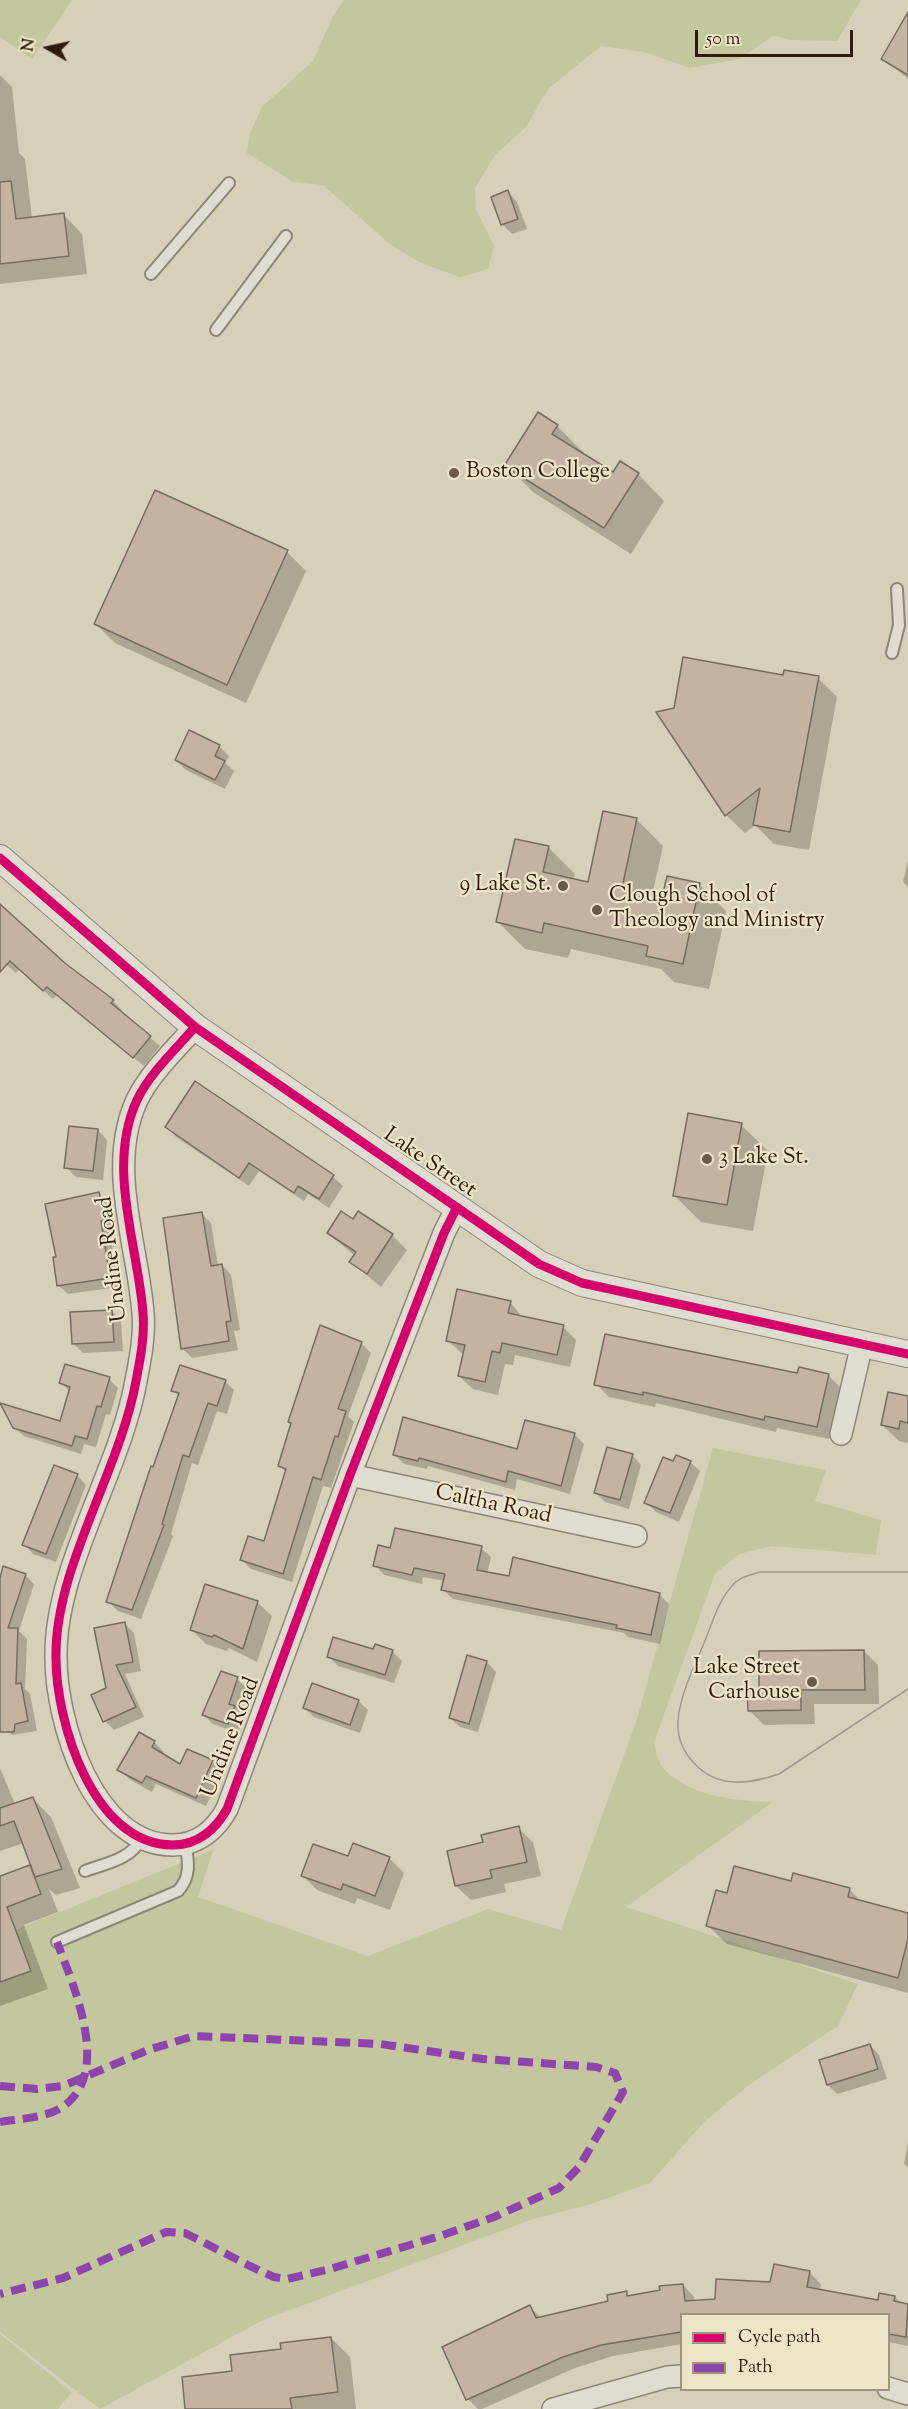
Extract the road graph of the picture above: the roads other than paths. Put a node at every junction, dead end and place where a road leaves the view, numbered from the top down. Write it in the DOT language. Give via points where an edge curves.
graph roads {
  1 [pos="229,183"];
  2 [pos="286,236"];
  3 [pos="151,274"];
  4 [pos="216,330"];
  5 [pos="897,589"];
  6 [pos="892,653"];
  7 [pos="0,858"];
  8 [pos="195,1027"];
  9 [pos="457,1207"];
  10 [pos="862,1344"];
  11 [pos="908,1354"];
  12 [pos="841,1434"];
  13 [pos="350,1475"];
  14 [pos="636,1536"];
  15 [pos="142,1838"];
  16 [pos="185,1844"];
  17 [pos="85,1871"];
  18 [pos="57,1942"];
  19 [pos="680,2376"];
  20 [pos="890,2389"];
  21 [pos="908,2394"];
  22 [pos="553,2409"];
  1 -- 3 [label="lane"];
  2 -- 4 [label="lane"];
  5 -- 6 [label="lane" via="899,624"];
  7 -- 8 [label="street, Lake Street"];
  8 -- 9 [label="street, Lake Street"];
  8 -- 15 [label="street, Undine Road" via="149,1080 129,1123 124,1169 143,1315 141,1352 118,1448 64,1597 56,1641 60,1703 80,1766 106,1808"];
  9 -- 10 [label="street, Lake Street" via="539,1264 582,1283"];
  9 -- 13 [label="street, Undine Road"];
  10 -- 11 [label="street, Lake Street"];
  10 -- 12 [label="street"];
  13 -- 14 [label="street, Caltha Road"];
  13 -- 16 [label="street, Undine Road" via="227,1809 213,1829"];
  15 -- 16 [label="street, Undine Road" via="160,1844"];
  15 -- 17 [label="lane" via="125,1857"];
  16 -- 18 [label="lane" via="188,1868 178,1891"];
  19 -- 22 [label="street"];
  20 -- 21 [label="street"];
}
